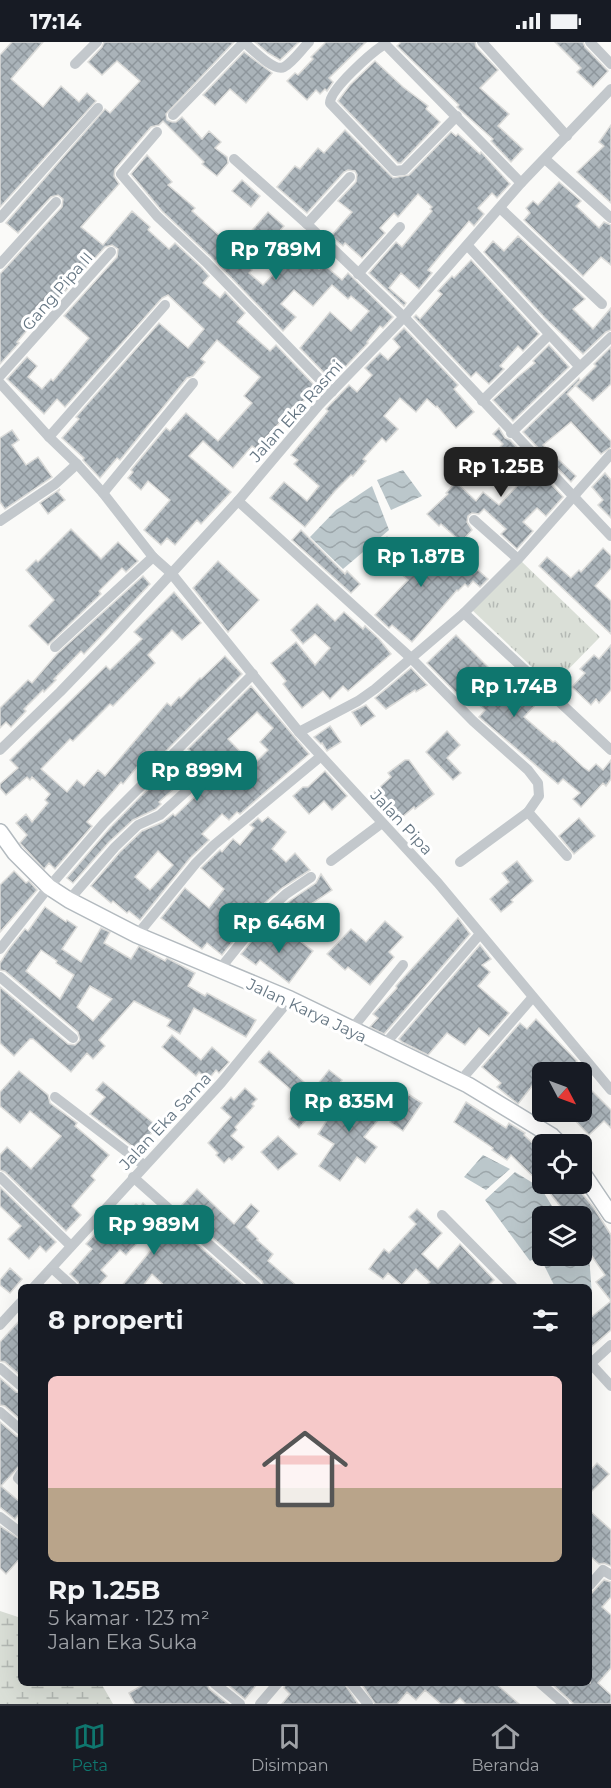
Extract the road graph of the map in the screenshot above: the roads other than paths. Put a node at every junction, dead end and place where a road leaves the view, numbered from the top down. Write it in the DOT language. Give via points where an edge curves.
graph roads {
  1 [pos="97,42"];
  2 [pos="244,42"];
  3 [pos="309,42"];
  4 [pos="482,42"];
  5 [pos="590,42"];
  6 [pos="75,64"];
  7 [pos="611,64"];
  8 [pos="611,89"];
  9 [pos="98,108"];
  10 [pos="173,115"];
  11 [pos="457,116"];
  12 [pos="158,132"];
  13 [pos="567,136"];
  14 [pos="234,159"];
  15 [pos="545,159"];
  16 [pos="350,177"];
  17 [pos="521,183"];
  18 [pos="57,202"];
  19 [pos="500,208"];
  20 [pos="0,218"];
  21 [pos="611,218"];
  22 [pos="307,224"];
  23 [pos="400,227"];
  24 [pos="468,246"];
  25 [pos="111,252"];
  26 [pos="0,264"];
  27 [pos="358,274"];
  28 [pos="602,304"];
  29 [pos="165,305"];
  30 [pos="404,317"];
  31 [pos="549,335"];
  32 [pos="611,337"];
  33 [pos="579,366"];
  34 [pos="0,376"];
  35 [pos="0,383"];
  36 [pos="193,383"];
  37 [pos="332,392"];
  38 [pos="482,401"];
  39 [pos="511,433"];
  40 [pos="49,437"];
  41 [pos="611,454"];
  42 [pos="77,464"];
  43 [pos="103,493"];
  44 [pos="573,496"];
  45 [pos="238,501"];
  46 [pos="474,520"];
  47 [pos="0,521"];
  48 [pos="611,536"];
  49 [pos="153,557"];
  50 [pos="518,559"];
  51 [pos="171,573"];
  52 [pos="464,613"];
  53 [pos="56,647"];
  54 [pos="411,658"];
  55 [pos="253,674"];
  56 [pos="299,732"];
  57 [pos="0,750"];
  58 [pos="611,750"];
  59 [pos="320,757"];
  60 [pos="214,766"];
  61 [pos="528,812"];
  62 [pos="382,823"];
  63 [pos="0,832"];
  64 [pos="567,856"];
  65 [pos="331,861"];
  66 [pos="460,862"];
  67 [pos="311,877"];
  68 [pos="49,887"];
  69 [pos="69,900"];
  70 [pos="480,934"];
  71 [pos="137,935"];
  72 [pos="0,949"];
  73 [pos="403,965"];
  74 [pos="219,970"];
  75 [pos="0,977"];
  76 [pos="532,998"];
  77 [pos="290,999"];
  78 [pos="351,1030"];
  79 [pos="73,1038"];
  80 [pos="384,1045"];
  81 [pos="460,1082"];
  82 [pos="610,1088"];
  83 [pos="55,1097"];
  84 [pos="549,1134"];
  85 [pos="144,1165"];
  86 [pos="0,1177"];
  87 [pos="133,1177"];
  88 [pos="592,1187"];
  89 [pos="442,1215"];
  90 [pos="611,1215"];
  91 [pos="71,1246"];
  92 [pos="52,1268"];
  93 [pos="37,1284"];
  94 [pos="70,1284"];
  95 [pos="254,1284"];
  96 [pos="510,1284"];
  97 [pos="18,1305"];
  98 [pos="0,1325"];
  99 [pos="611,1345"];
  100 [pos="592,1361"];
  101 [pos="592,1365"];
  102 [pos="0,1368"];
  103 [pos="18,1383"];
  104 [pos="611,1386"];
  105 [pos="0,1412"];
  106 [pos="18,1427"];
  107 [pos="0,1517"];
  108 [pos="18,1531"];
  109 [pos="611,1575"];
  110 [pos="592,1583"];
  111 [pos="218,1686"];
  112 [pos="275,1686"];
  113 [pos="353,1686"];
  114 [pos="543,1686"];
  115 [pos="240,1704"];
  116 [pos="260,1704"];
  117 [pos="368,1704"];
  118 [pos="564,1704"];
  1 -- 6 [label="street"];
  2 -- 3 [label="street" via="272,66 280,68"];
  2 -- 10 [label="street"];
  4 -- 13 [label="street"];
  5 -- 7 [label="street"];
  8 -- 13 [label="street, Jalan Eka Rasmi"];
  9 -- 20 [label="street"];
  11 -- 11 [label="street" via="405,170 395,171 330,103 330,97 385,44"];
  11 -- 17 [label="street"];
  12 -- 37 [label="street" via="121,174 157,216"];
  13 -- 15 [label="street, Jalan Eka Rasmi"];
  14 -- 22 [label="street"];
  15 -- 17 [label="street, Jalan Eka Rasmi"];
  15 -- 21 [label="street"];
  16 -- 22 [label="street"];
  17 -- 19 [label="street, Jalan Eka Rasmi"];
  18 -- 26 [label="street"];
  19 -- 24 [label="street, Jalan Eka Rasmi"];
  19 -- 28 [label="street"];
  22 -- 27 [label="street"];
  23 -- 27 [label="street"];
  24 -- 30 [label="street, Jalan Eka Rasmi"];
  24 -- 31 [label="street"];
  25 -- 34 [label="street, Gang Pipa II"];
  27 -- 30 [label="street"];
  29 -- 40 [label="street"];
  30 -- 37 [label="street, Jalan Eka Rasmi"];
  30 -- 38 [label="street"];
  31 -- 33 [label="street"];
  31 -- 38 [label="street"];
  32 -- 33 [label="street"];
  33 -- 39 [label="street"];
  35 -- 40 [label="street, Jalan Pipa"];
  36 -- 43 [label="street"];
  37 -- 45 [label="street, Jalan Eka Rasmi"];
  38 -- 39 [label="street"];
  39 -- 44 [label="street"];
  40 -- 42 [label="street, Jalan Pipa"];
  41 -- 44 [label="street"];
  42 -- 43 [label="street, Jalan Pipa"];
  42 -- 47 [label="street"];
  43 -- 49 [label="street, Jalan Pipa"];
  44 -- 48 [label="street"];
  44 -- 50 [label="street"];
  45 -- 51 [label="street, Jalan Eka Rasmi"];
  45 -- 54 [label="street"];
  46 -- 50 [label="street"];
  49 -- 51 [label="street, Jalan Pipa"];
  49 -- 53 [label="street"];
  50 -- 52 [label="street"];
  51 -- 55 [label="street, Jalan Pipa"];
  51 -- 57 [label="street, Jalan Eka Rasmi"];
  52 -- 54 [label="street"];
  52 -- 58 [label="street"];
  54 -- 56 [label="street" via="358,701"];
  54 -- 61 [label="street" via="536,778 539,796"];
  55 -- 56 [label="street, Jalan Pipa"];
  55 -- 68 [label="street" via="104,823"];
  56 -- 59 [label="street, Jalan Pipa"];
  59 -- 62 [label="street, Jalan Pipa"];
  59 -- 71 [label="street" via="214,845"];
  60 -- 69 [label="street" via="159,814 138,825"];
  61 -- 64 [label="street"];
  61 -- 66 [label="street"];
  62 -- 65 [label="street"];
  62 -- 70 [label="street, Jalan Pipa"];
  63 -- 68 [label="main road, Jalan Karya Jaya"];
  67 -- 74 [label="street" via="265,913"];
  68 -- 69 [label="main road, Jalan Karya Jaya"];
  68 -- 72 [label="street"];
  69 -- 71 [label="main road, Jalan Karya Jaya"];
  70 -- 76 [label="street, Jalan Pipa"];
  70 -- 80 [label="street"];
  71 -- 74 [label="main road, Jalan Karya Jaya"];
  73 -- 78 [label="street"];
  74 -- 77 [label="main road, Jalan Karya Jaya"];
  75 -- 79 [label="street"];
  76 -- 81 [label="street"];
  76 -- 82 [label="street, Jalan Pipa"];
  77 -- 78 [label="main road, Jalan Karya Jaya"];
  77 -- 85 [label="street, Jalan Eka Sama" via="221,1083"];
  78 -- 80 [label="main road, Jalan Karya Jaya"];
  80 -- 81 [label="main road, Jalan Karya Jaya"];
  81 -- 84 [label="main road, Jalan Karya Jaya"];
  83 -- 85 [label="street"];
  85 -- 87 [label="street, Jalan Eka Sama"];
  86 -- 91 [label="street"];
  87 -- 91 [label="street, Jalan Eka Sama"];
  87 -- 95 [label="street"];
  88 -- 90 [label="main road"];
  89 -- 96 [label="street"];
  91 -- 92 [label="street, Jalan Eka Sama"];
  92 -- 93 [label="street, Jalan Eka Sama"];
  92 -- 94 [label="street"];
  97 -- 98 [label="street"];
  99 -- 100 [label="street"];
  101 -- 104 [label="street"];
  102 -- 103 [label="street"];
  105 -- 106 [label="street"];
  107 -- 108 [label="street"];
  109 -- 110 [label="street" via="603,1570"];
  111 -- 115 [label="street"];
  112 -- 116 [label="street"];
  113 -- 117 [label="street"];
  114 -- 118 [label="street"];
}
